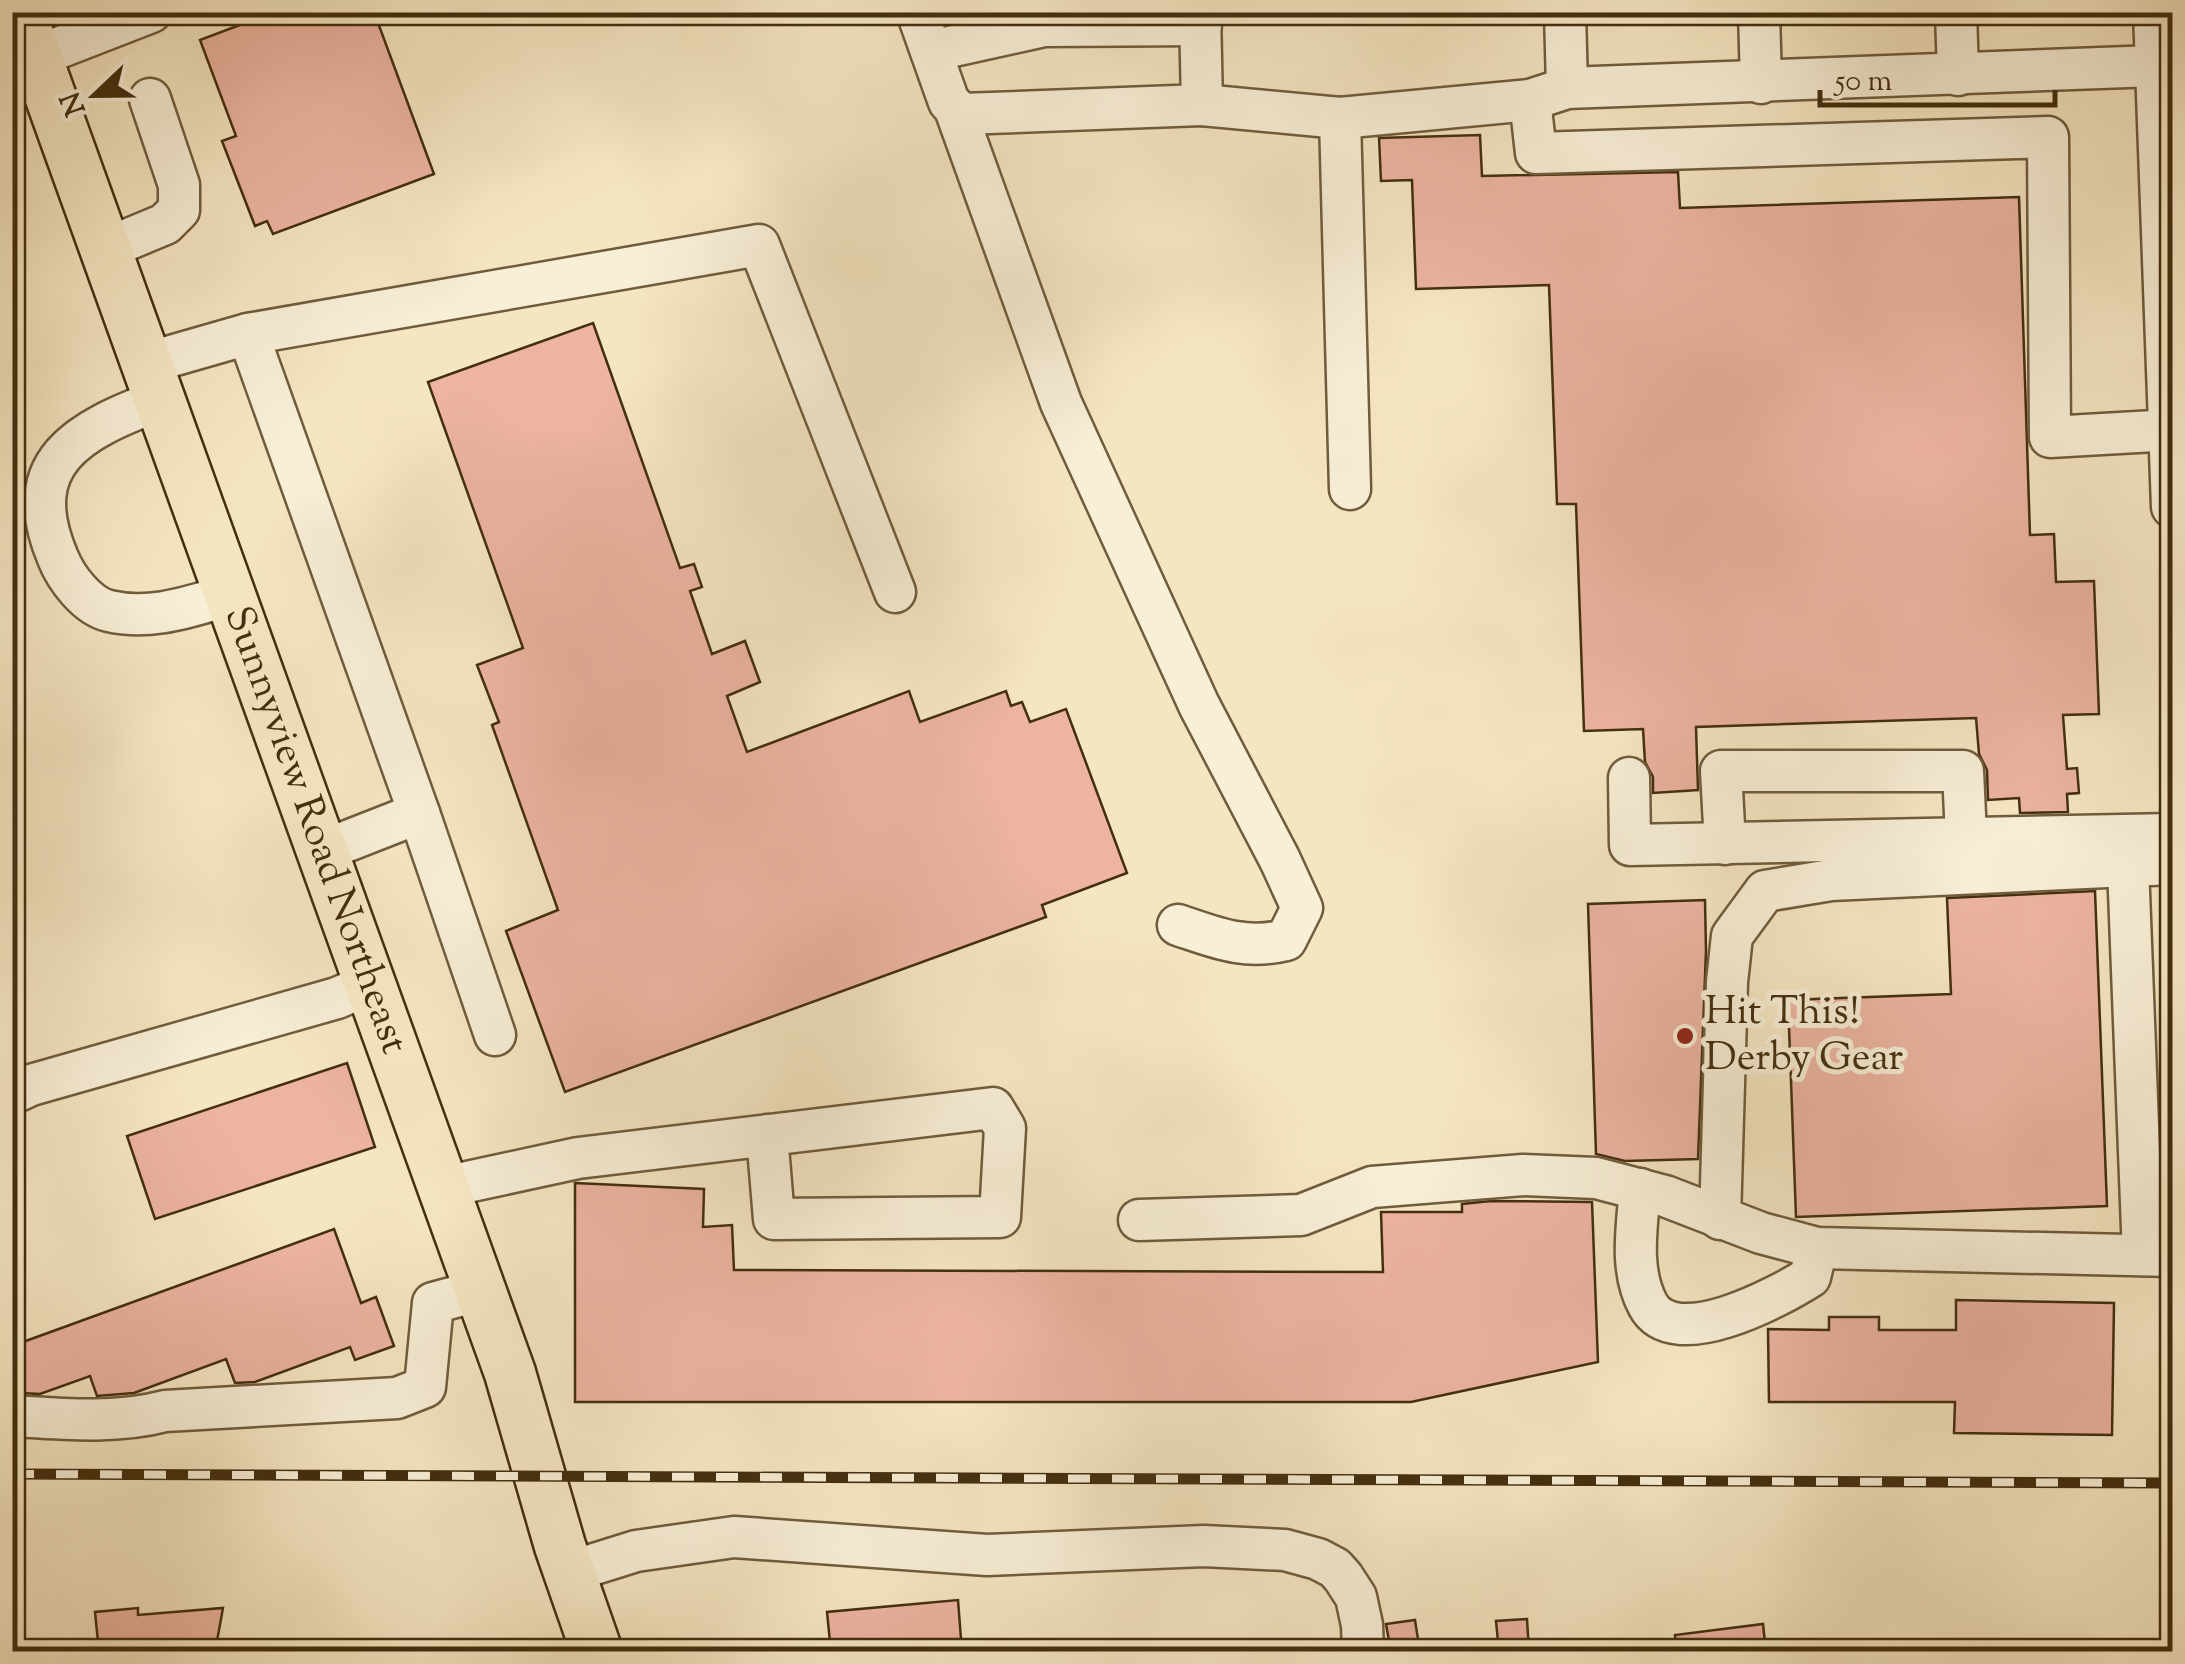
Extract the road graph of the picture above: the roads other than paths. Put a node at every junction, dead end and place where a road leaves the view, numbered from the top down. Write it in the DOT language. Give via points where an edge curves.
graph roads {
  1 [pos="917,12"];
  2 [pos="1565,12"];
  3 [pos="1759,12"];
  4 [pos="1956,12"];
  5 [pos="2154,12"];
  6 [pos="148,13"];
  7 [pos="1201,19"];
  8 [pos="23,45"];
  9 [pos="931,51"];
  10 [pos="2155,66"];
  11 [pos="1958,75"];
  12 [pos="1761,83"];
  13 [pos="1549,94"];
  14 [pos="150,99"];
  15 [pos="1202,105"];
  16 [pos="955,109"];
  17 [pos="1340,118"];
  18 [pos="105,250"];
  19 [pos="248,334"];
  20 [pos="153,381"];
  21 [pos="2172,430"];
  22 [pos="1350,489"];
  23 [pos="2172,507"];
  24 [pos="896,592"];
  25 [pos="230,595"];
  26 [pos="1628,778"];
  27 [pos="419,813"];
  28 [pos="2172,834"];
  29 [pos="1966,838"];
  30 [pos="1725,844"];
  31 [pos="322,851"];
  32 [pos="2172,864"];
  33 [pos="2128,866"];
  34 [pos="1178,925"];
  35 [pos="370,984"];
  36 [pos="495,1036"];
  37 [pos="2155,1086"];
  38 [pos="12,1094"];
  39 [pos="767,1135"];
  40 [pos="444,1188"];
  41 [pos="1640,1190"];
  42 [pos="1720,1219"];
  43 [pos="1139,1220"];
  44 [pos="1817,1248"];
  45 [pos="2158,1256"];
  46 [pos="480,1290"];
  47 [pos="12,1416"];
  48 [pos="569,1572"];
  49 [pos="596,1652"];
  50 [pos="1363,1652"];
  1 -- 9 [label="street"];
  2 -- 13 [label="street"];
  3 -- 12 [label="street"];
  4 -- 11 [label="street"];
  5 -- 10 [label="street"];
  6 -- 8 [label="street"];
  7 -- 9 [label="street" via="1044,26"];
  7 -- 15 [label="street"];
  8 -- 18 [label="main road, Sunnyview Road Northeast"];
  9 -- 16 [label="street"];
  10 -- 11 [label="street"];
  10 -- 21 [label="street"];
  11 -- 12 [label="street"];
  12 -- 13 [label="street"];
  13 -- 17 [label="street"];
  13 -- 21 [label="street" via="1536,153 2048,137 2050,437"];
  14 -- 18 [label="street" via="179,185 179,210 166,224"];
  15 -- 16 [label="street" via="962,114"];
  15 -- 17 [label="street"];
  16 -- 34 [label="street" via="1061,403 1199,706 1302,908 1286,940 1261,946"];
  17 -- 22 [label="street"];
  18 -- 20 [label="main road, Sunnyview Road Northeast"];
  19 -- 20 [label="street"];
  19 -- 24 [label="street" via="759,246"];
  19 -- 27 [label="street"];
  20 -- 25 [label="main road, Sunnyview Road Northeast"];
  20 -- 25 [label="street" via="56,461 44,487 45,527 67,579 104,611 143,616"];
  21 -- 23 [label="street"];
  25 -- 31 [label="main road, Sunnyview Road Northeast"];
  26 -- 30 [label="street" via="1630,845"];
  27 -- 31 [label="street"];
  27 -- 36 [label="street"];
  28 -- 29 [label="street"];
  29 -- 30 [label="street"];
  29 -- 30 [label="street" via="1963,771 1721,771"];
  31 -- 35 [label="main road, Sunnyview Road Northeast"];
  32 -- 33 [label="street"];
  33 -- 37 [label="street"];
  33 -- 42 [label="street" via="1831,880 1766,891 1732,936"];
  35 -- 38 [label="street"];
  35 -- 40 [label="main road, Sunnyview Road Northeast"];
  37 -- 45 [label="street"];
  39 -- 39 [label="street" via="993,1108 1006,1128 1000,1218 774,1219"];
  39 -- 40 [label="street" via="578,1158"];
  40 -- 46 [label="main road, Sunnyview Road Northeast"];
  41 -- 42 [label="street"];
  41 -- 43 [label="street" via="1596,1178 1523,1175 1372,1186 1300,1214"];
  41 -- 44 [label="street" via="1640,1284 1652,1311 1674,1325 1712,1322 1791,1289 1810,1278"];
  42 -- 44 [label="street"];
  44 -- 45 [label="street"];
  46 -- 47 [label="street" via="433,1303 425,1387 397,1398 164,1411 140,1418"];
  46 -- 48 [label="main road, Sunnyview Road Northeast"];
  48 -- 49 [label="main road, Sunnyview Road Northeast"];
  48 -- 50 [label="street" via="636,1551 734,1537 988,1555 1204,1546 1284,1550 1318,1559 1343,1578 1356,1597"];
}
